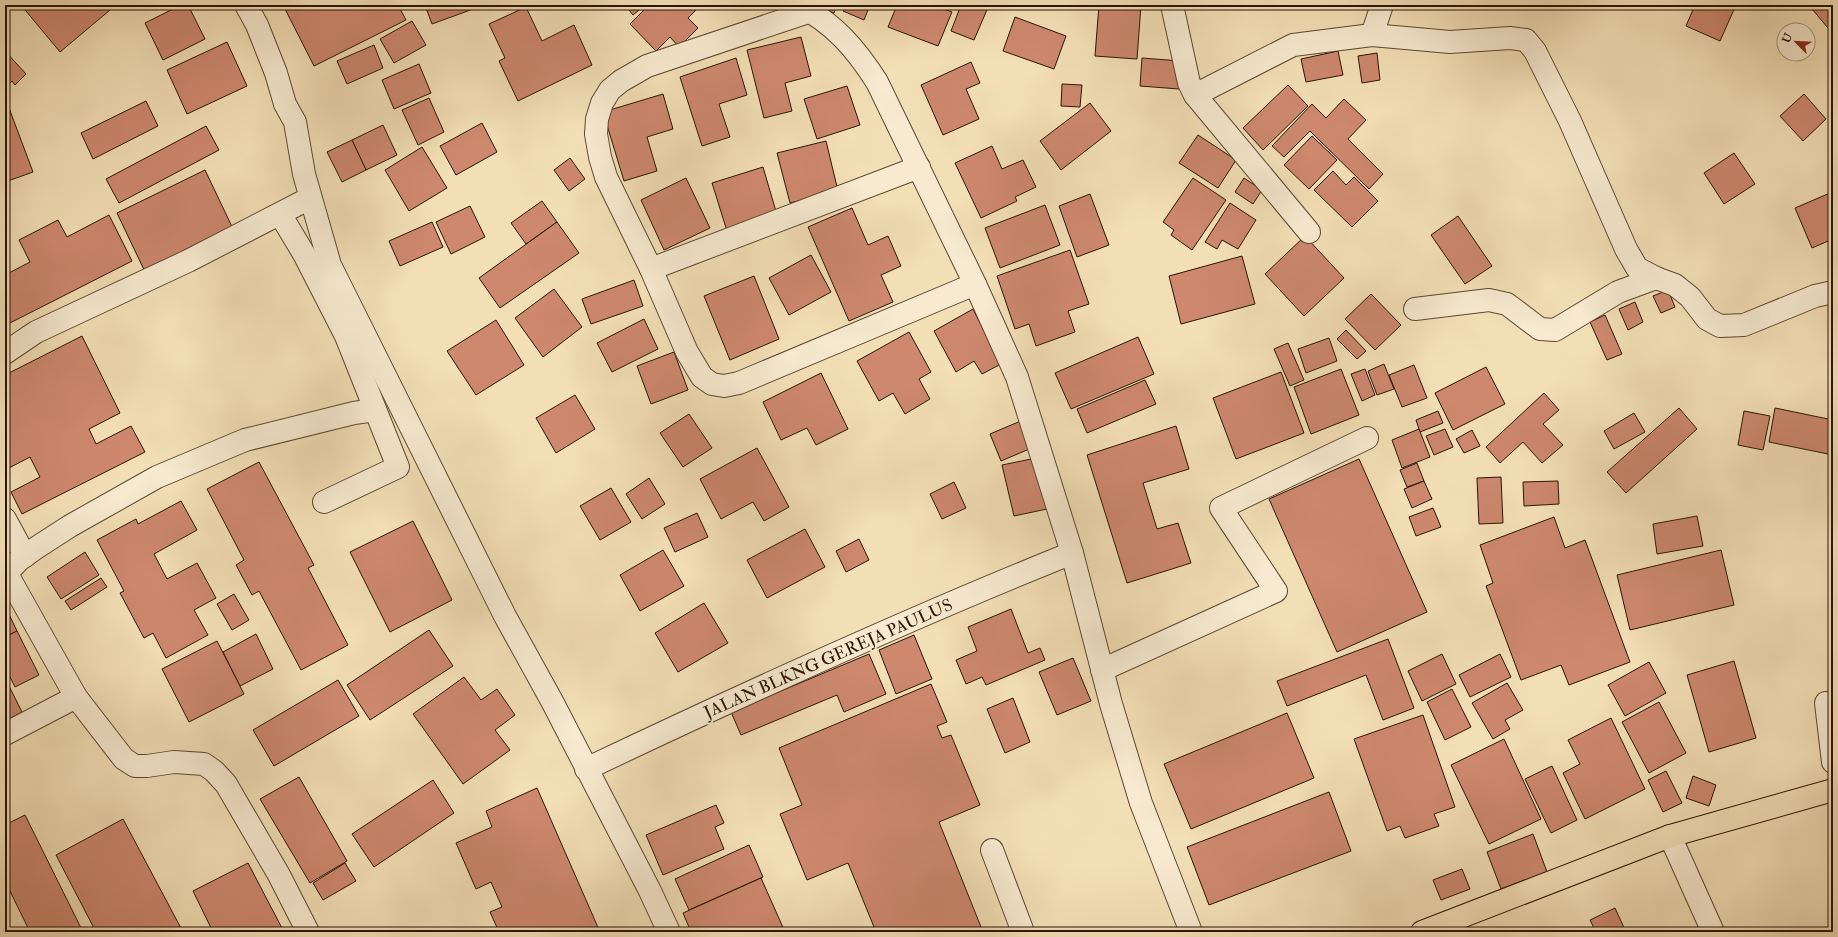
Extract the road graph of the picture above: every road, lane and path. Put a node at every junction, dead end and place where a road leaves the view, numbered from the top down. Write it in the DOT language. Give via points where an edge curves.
graph roads {
  1 [pos="246,5"];
  2 [pos="1172,5"];
  3 [pos="1382,5"];
  4 [pos="804,8"];
  5 [pos="1372,35"];
  6 [pos="1195,95"];
  7 [pos="919,167"];
  8 [pos="310,198"];
  9 [pos="280,214"];
  10 [pos="1309,232"];
  11 [pos="651,269"];
  12 [pos="1656,278"];
  13 [pos="975,284"];
  14 [pos="1833,292"];
  15 [pos="1415,309"];
  16 [pos="5,353"];
  17 [pos="375,410"];
  18 [pos="1367,438"];
  19 [pos="426,457"];
  20 [pos="398,468"];
  21 [pos="324,502"];
  22 [pos="5,519"];
  23 [pos="1072,553"];
  24 [pos="25,556"];
  25 [pos="6,574"];
  26 [pos="1102,670"];
  27 [pos="76,697"];
  28 [pos="1826,703"];
  29 [pos="5,734"];
  30 [pos="1833,762"];
  31 [pos="586,770"];
  32 [pos="1833,790"];
  33 [pos="1670,836"];
  34 [pos="992,850"];
  35 [pos="308,932"];
  36 [pos="668,932"];
  37 [pos="1024,932"];
  38 [pos="1191,932"];
  39 [pos="1422,932"];
  40 [pos="1713,932"];
  1 -- 8 [label="street" via="257,25 285,104 295,122"];
  2 -- 6 [label="street" via="1189,83"];
  3 -- 5 [label="street"];
  4 -- 7 [label="street" via="842,36 859,54 877,82"];
  4 -- 11 [label="street" via="647,66 610,90 602,103 596,134 600,157 606,177"];
  5 -- 6 [label="street" via="1293,45"];
  5 -- 12 [label="street" via="1450,42 1510,38 1526,40 1535,50 1563,107 1626,249 1637,268"];
  6 -- 10 [label="street"];
  7 -- 11 [label="street"];
  7 -- 13 [label="street"];
  8 -- 9 [label="street"];
  8 -- 19 [label="street" via="330,265"];
  9 -- 16 [label="street" via="188,261 36,332"];
  9 -- 17 [label="street" via="304,254 346,336"];
  11 -- 13 [label="street" via="687,352 702,378 712,384 724,386 739,383"];
  12 -- 14 [label="street" via="1675,285 1690,298 1707,319 1720,326 1744,324 1815,296"];
  12 -- 15 [label="street" via="1618,292 1555,330 1540,329 1507,304 1489,300"];
  13 -- 23 [label="street" via="1017,377"];
  17 -- 20 [label="street"];
  17 -- 24 [label="street" via="245,440 157,477 70,526"];
  18 -- 26 [label="street" via="1221,508 1276,592"];
  19 -- 20 [label="street"];
  19 -- 31 [label="street" via="505,616"];
  20 -- 21 [label="street"];
  22 -- 24 [label="street"];
  23 -- 26 [label="street"];
  23 -- 31 [label="street, JALAN BLKNG GEREJA PAULUS" via="965,596"];
  24 -- 25 [label="street"];
  25 -- 27 [label="street"];
  26 -- 38 [label="street" via="1141,802"];
  27 -- 29 [label="street"];
  27 -- 35 [label="street" via="124,759 135,766 190,762 204,764 214,771 226,784 279,875"];
  28 -- 30 [label="street"];
  31 -- 36 [label="street" via="650,891"];
  32 -- 33 [label="main road"];
  33 -- 39 [label="main road"];
  33 -- 40 [label="street"];
  34 -- 37 [label="street"];
}
